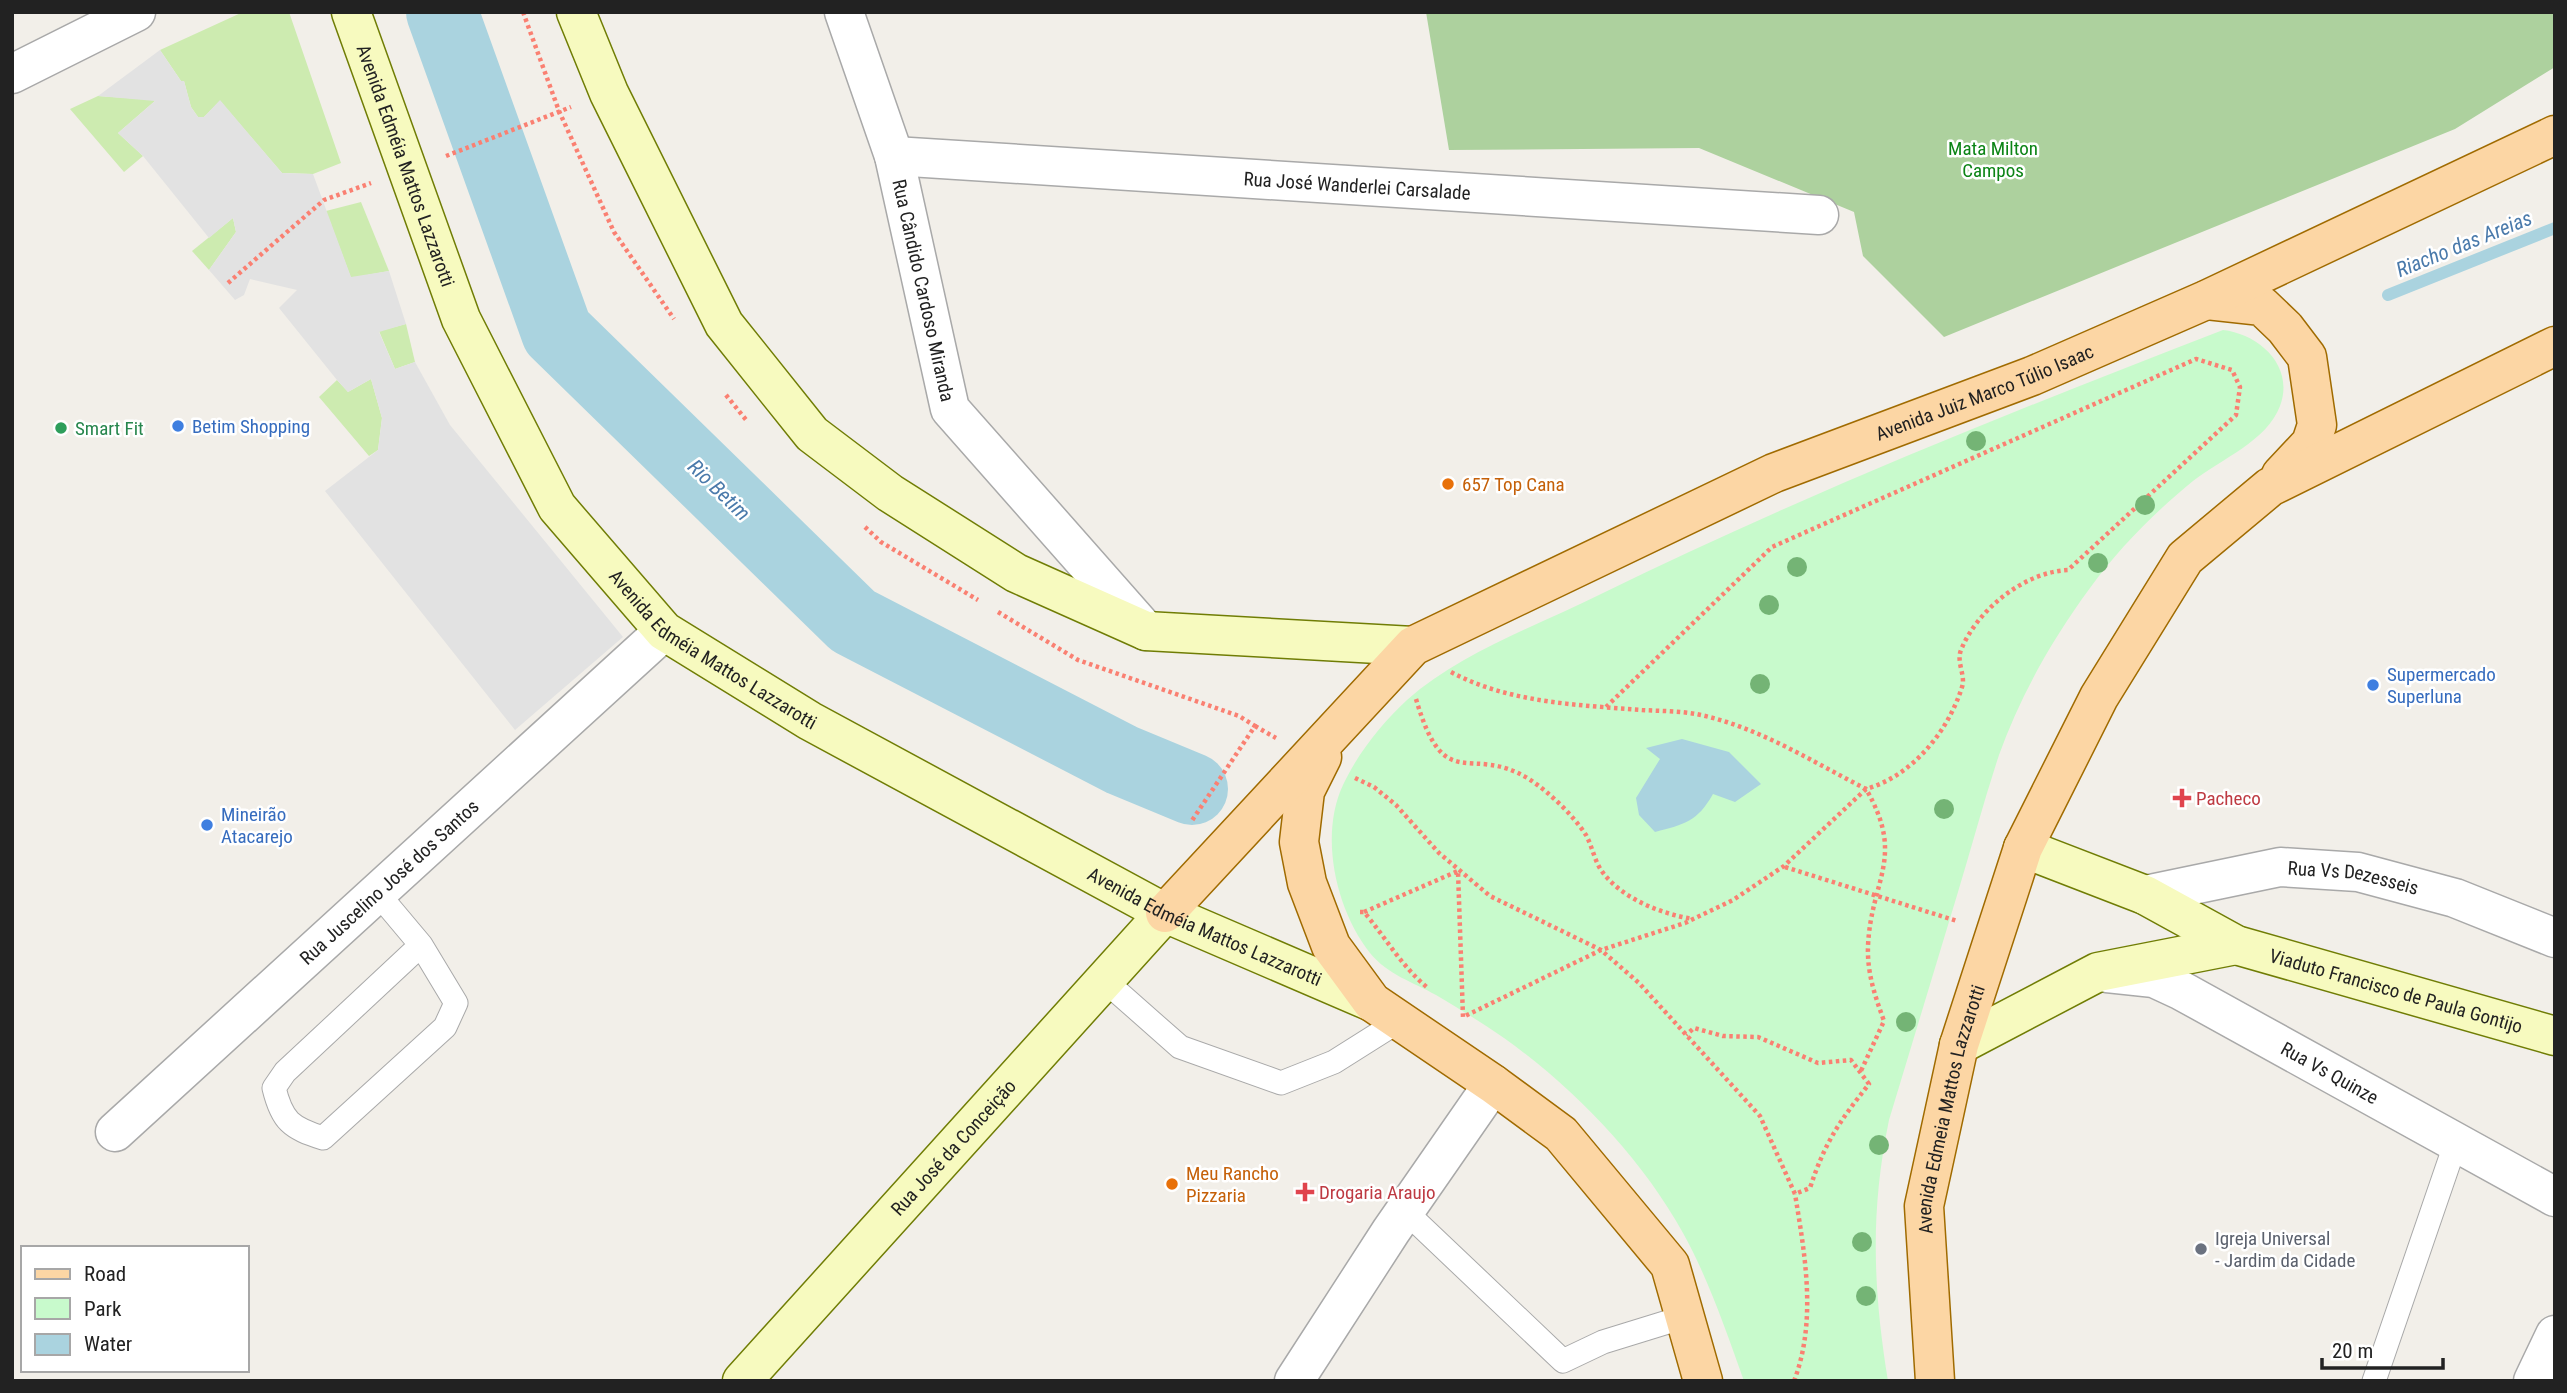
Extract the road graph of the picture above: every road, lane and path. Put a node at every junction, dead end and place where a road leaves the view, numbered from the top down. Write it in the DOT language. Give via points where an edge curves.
graph roads {
  1 [pos="136,12"];
  2 [pos="351,12"];
  3 [pos="576,12"];
  4 [pos="844,12"];
  5 [pos="12,74"];
  6 [pos="546,116"];
  7 [pos="2555,135"];
  8 [pos="894,156"];
  9 [pos="408,170"];
  10 [pos="1819,215"];
  11 [pos="228,283"];
  12 [pos="2206,300"];
  13 [pos="2555,346"];
  14 [pos="2270,486"];
  15 [pos="664,631"];
  16 [pos="1146,631"];
  17 [pos="1413,646"];
  18 [pos="1413,688"];
  19 [pos="1606,707"];
  20 [pos="1255,726"];
  21 [pos="1323,748"];
  22 [pos="1866,789"];
  23 [pos="2023,848"];
  24 [pos="1784,866"];
  25 [pos="1458,871"];
  26 [pos="379,895"];
  27 [pos="2145,895"];
  28 [pos="1878,896"];
  29 [pos="1364,912"];
  30 [pos="1165,913"];
  31 [pos="1694,919"];
  32 [pos="1320,923"];
  33 [pos="1995,933"];
  34 [pos="2555,938"];
  35 [pos="421,945"];
  36 [pos="2236,945"];
  37 [pos="1601,950"];
  38 [pos="2098,972"];
  39 [pos="1104,980"];
  40 [pos="1431,990"];
  41 [pos="1452,1008"];
  42 [pos="1385,1011"];
  43 [pos="1463,1017"];
  44 [pos="1473,1025"];
  45 [pos="1686,1035"];
  46 [pos="2555,1036"];
  47 [pos="1959,1045"];
  48 [pos="1860,1073"];
  49 [pos="1493,1084"];
  50 [pos="115,1132"];
  51 [pos="2456,1142"];
  52 [pos="1796,1194"];
  53 [pos="2555,1197"];
  54 [pos="1405,1211"];
  55 [pos="1684,1317"];
  56 [pos="2555,1335"];
  57 [pos="1565,1371"];
  58 [pos="742,1381"];
  59 [pos="1294,1381"];
  60 [pos="1703,1381"];
  61 [pos="1794,1381"];
  62 [pos="1935,1381"];
  63 [pos="2374,1381"];
  64 [pos="2533,1381"];
  1 -- 5 [label="street"];
  2 -- 9 [label="main road, Avenida Edméia Mattos Lazzarotti"];
  3 -- 16 [label="main road" via="609,93 724,324 812,433 890,493 1016,573"];
  4 -- 8 [label="street, Rua Cândido Cardoso Miranda"];
  6 -- 9 [label="path"];
  7 -- 12 [label="main road, Avenida Juiz Marco Túlio Isaac"];
  8 -- 10 [label="street, Rua José Wanderlei Carsalade"];
  8 -- 16 [label="street, Rua Cândido Cardoso Miranda" via="950,409"];
  9 -- 11 [label="path" via="324,200"];
  9 -- 15 [label="main road, Avenida Edméia Mattos Lazzarotti" via="461,319 557,507"];
  12 -- 14 [label="main road" via="2262,306 2307,357 2317,425 2312,443"];
  12 -- 17 [label="main road, Avenida Juiz Marco Túlio Isaac" via="2032,376 1774,473"];
  13 -- 14 [label="main road"];
  14 -- 23 [label="main road" via="2185,558 2099,696"];
  15 -- 26 [label="street, Rua Juscelino José dos Santos"];
  15 -- 30 [label="main road, Avenida Edméia Mattos Lazzarotti" via="810,721"];
  16 -- 17 [label="main road"];
  17 -- 19 [label="path" via="1471,683 1509,695"];
  17 -- 21 [label="main road"];
  18 -- 31 [label="path" via="1426,733 1439,752 1471,766 1506,766 1532,781 1563,808 1586,836 1601,870 1622,890 1665,912"];
  19 -- 22 [label="path" via="1696,714 1767,737"];
  19 -- 22 [label="path" via="1772,547 2196,359 2232,370 2240,387 2236,415 2068,570 2051,571 2019,587 1980,616 1959,653 1964,684 1948,722 1921,756 1885,784"];
  20 -- 21 [label="path"];
  21 -- 25 [label="path" via="1374,787"];
  21 -- 30 [label="main road"];
  21 -- 32 [label="main road" via="1305,791 1299,842"];
  22 -- 24 [label="path"];
  22 -- 28 [label="path" via="1885,832"];
  23 -- 27 [label="main road, Viaduto Francisco de Paula Gontijo"];
  23 -- 33 [label="main road, Avenida Edmeia Mattos Lazzarotti"];
  24 -- 28 [label="path"];
  24 -- 31 [label="path"];
  25 -- 29 [label="path"];
  25 -- 37 [label="path" via="1490,896"];
  25 -- 43 [label="path"];
  26 -- 35 [label="lane"];
  26 -- 50 [label="street, Rua Juscelino José dos Santos"];
  27 -- 34 [label="street, Rua Vs Dezesseis" via="2280,867 2358,872 2455,898"];
  27 -- 36 [label="main road, Viaduto Francisco de Paula Gontijo"];
  28 -- 33 [label="path"];
  28 -- 48 [label="path" via="1868,946 1872,987 1884,1021"];
  29 -- 32 [label="path" via="1342,913"];
  29 -- 40 [label="path" via="1409,973"];
  30 -- 39 [label="main road, Rua José da Conceição"];
  30 -- 42 [label="main road, Avenida Edméia Mattos Lazzarotti"];
  31 -- 37 [label="path"];
  32 -- 42 [label="main road" via="1331,946"];
  33 -- 47 [label="main road, Avenida Edmeia Mattos Lazzarotti"];
  35 -- 35 [label="lane" via="456,1003 445,1027 323,1138 300,1131 281,1114 275,1088 285,1072"];
  36 -- 38 [label="main road, Viaduto Francisco de Paula Gontijo"];
  36 -- 46 [label="main road, Viaduto Francisco de Paula Gontijo"];
  37 -- 43 [label="path"];
  37 -- 45 [label="path" via="1639,983"];
  38 -- 47 [label="main road, Viaduto Francisco de Paula Gontijo"];
  38 -- 51 [label="street, Rua Vs Quinze" via="2163,982"];
  39 -- 42 [label="lane" via="1180,1046 1281,1083 1334,1062"];
  39 -- 58 [label="main road, Rua José da Conceição"];
  41 -- 43 [label="path"];
  42 -- 49 [label="main road"];
  43 -- 44 [label="path"];
  45 -- 48 [label="path" via="1694,1028 1723,1036 1758,1037 1818,1063 1850,1060"];
  45 -- 52 [label="path" via="1760,1116"];
  47 -- 62 [label="main road, Avenida Edmeia Mattos Lazzarotti" via="1924,1206"];
  48 -- 52 [label="path" via="1869,1084 1822,1149 1810,1188"];
  49 -- 54 [label="street"];
  49 -- 55 [label="main road" via="1561,1134 1670,1265"];
  51 -- 53 [label="street, Rua Vs Quinze"];
  51 -- 63 [label="lane"];
  52 -- 61 [label="path" via="1808,1282 1806,1326"];
  54 -- 57 [label="lane"];
  54 -- 59 [label="street"];
  55 -- 57 [label="lane" via="1603,1342"];
  55 -- 60 [label="main road"];
  56 -- 64 [label="street"];
}
